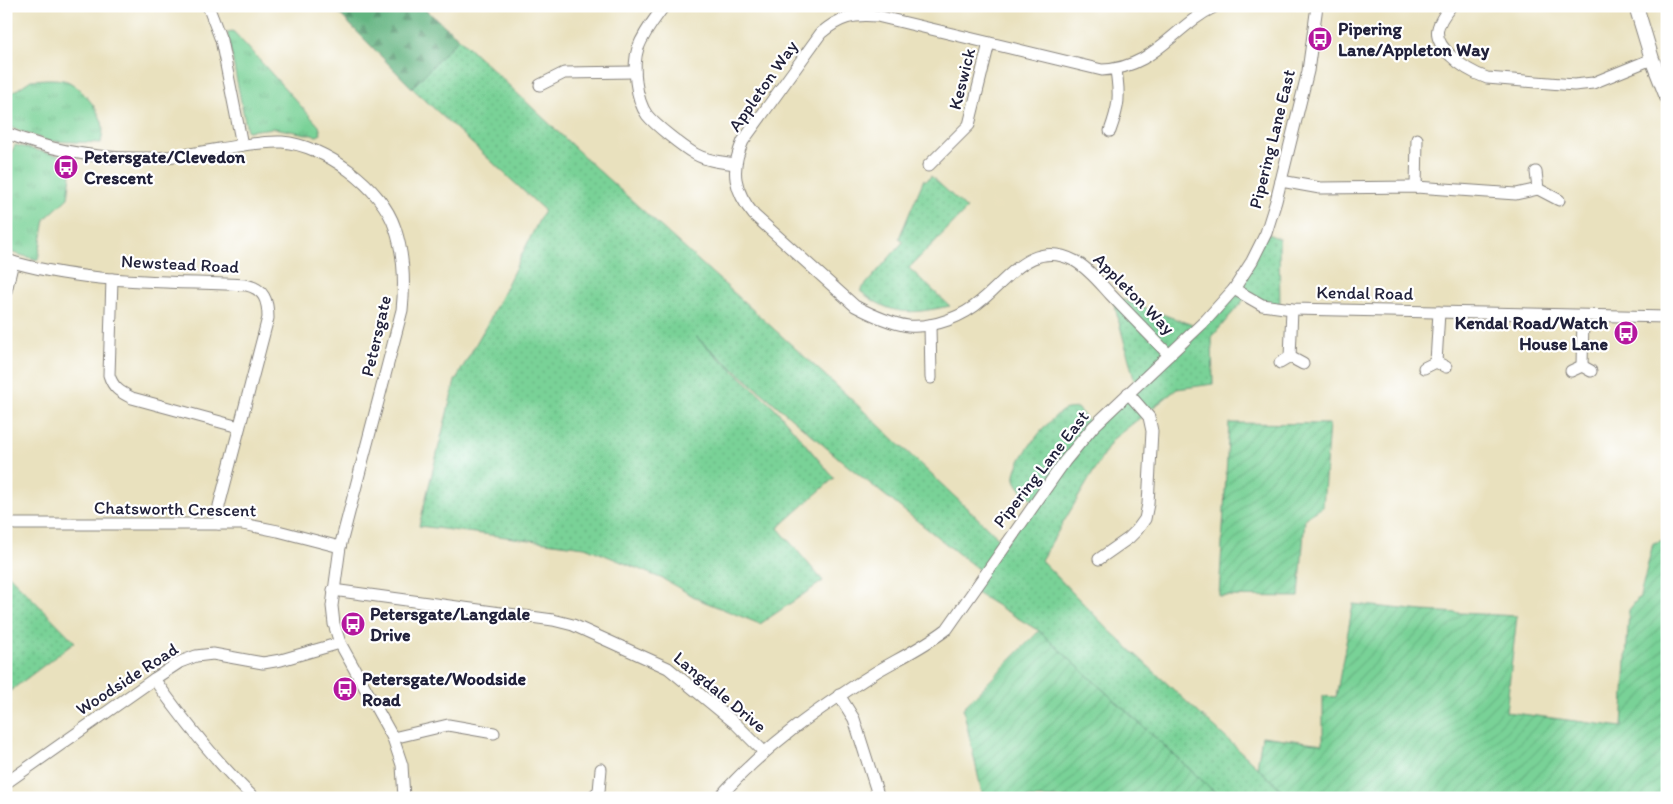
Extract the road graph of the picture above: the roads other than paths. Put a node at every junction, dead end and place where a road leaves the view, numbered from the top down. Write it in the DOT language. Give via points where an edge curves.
graph roads {
  1 [pos="208,6"];
  2 [pos="664,6"];
  3 [pos="1216,6"];
  4 [pos="1317,6"];
  5 [pos="1451,6"];
  6 [pos="1636,6"];
  7 [pos="989,43"];
  8 [pos="1652,60"];
  9 [pos="1116,70"];
  10 [pos="635,72"];
  11 [pos="540,85"];
  12 [pos="1667,97"];
  13 [pos="1110,131"];
  14 [pos="6,133"];
  15 [pos="1417,139"];
  16 [pos="242,145"];
  17 [pos="735,164"];
  18 [pos="928,166"];
  19 [pos="1536,172"];
  20 [pos="1281,181"];
  21 [pos="1416,187"];
  22 [pos="1538,189"];
  23 [pos="1559,200"];
  24 [pos="10,261"];
  25 [pos="112,279"];
  26 [pos="1234,289"];
  27 [pos="6,291"];
  28 [pos="1292,309"];
  29 [pos="1438,312"];
  30 [pos="1583,316"];
  31 [pos="1667,318"];
  32 [pos="930,325"];
  33 [pos="1169,355"];
  34 [pos="1290,357"];
  35 [pos="1280,363"];
  36 [pos="1303,364"];
  37 [pos="1424,368"];
  38 [pos="1581,369"];
  39 [pos="931,378"];
  40 [pos="1128,393"];
  41 [pos="239,427"];
  42 [pos="6,522"];
  43 [pos="219,524"];
  44 [pos="340,548"];
  45 [pos="1099,559"];
  46 [pos="333,590"];
  47 [pos="340,643"];
  48 [pos="154,679"];
  49 [pos="839,695"];
  50 [pos="494,733"];
  51 [pos="393,738"];
  52 [pos="764,752"];
  53 [pos="601,769"];
  54 [pos="6,783"];
  55 [pos="599,796"];
  56 [pos="254,798"];
  57 [pos="404,798"];
  58 [pos="719,798"];
  59 [pos="879,798"];
  1 -- 16 [label="street" via="222,40"];
  2 -- 10 [label="street" via="646,30 637,50"];
  3 -- 9 [label="street, Appleton Way" via="1185,25 1144,59"];
  4 -- 20 [label="street, Pipering Lane East" via="1308,70"];
  5 -- 8 [label="street" via="1438,27 1440,46 1459,64 1487,78 1574,85 1593,83"];
  6 -- 8 [label="street"];
  7 -- 9 [label="street, Appleton Way" via="1097,69"];
  7 -- 17 [label="street, Appleton Way" via="877,16 860,14 845,18 821,34 743,141"];
  7 -- 18 [label="street, Keswick" via="969,125"];
  8 -- 12 [label="street"];
  9 -- 13 [label="street" via="1119,98"];
  10 -- 11 [label="street" via="564,73"];
  10 -- 17 [label="street" via="638,95 646,114 656,124 694,154"];
  14 -- 16 [label="street, Petersgate" via="63,150 136,158 176,156"];
  15 -- 21 [label="street"];
  16 -- 44 [label="street, Petersgate" via="281,142 303,145 329,157 369,188 384,208 394,226 403,263 402,310"];
  17 -- 32 [label="street, Appleton Way" via="738,189 754,215 855,306 891,322 910,326"];
  19 -- 22 [label="street"];
  20 -- 21 [label="street" via="1320,188"];
  20 -- 26 [label="street, Pipering Lane East" via="1266,233"];
  21 -- 22 [label="street" via="1516,194"];
  22 -- 23 [label="street"];
  24 -- 25 [label="street, Newstead Road" via="63,273"];
  24 -- 27 [label="street"];
  25 -- 41 [label="street" via="109,375 112,385 132,398"];
  25 -- 41 [label="street, Newstead Road" via="246,285 255,287 264,296 268,318"];
  26 -- 28 [label="street, Kendal Road" via="1262,305"];
  26 -- 33 [label="street, Pipering Lane East"];
  28 -- 29 [label="street, Kendal Road"];
  28 -- 34 [label="street, Kendal Road"];
  29 -- 30 [label="street, Kendal Road"];
  29 -- 37 [label="street" via="1441,364"];
  30 -- 31 [label="street, Kendal Road"];
  30 -- 38 [label="street"];
  32 -- 33 [label="street, Appleton Way" via="969,310 1027,260 1052,254 1076,262 1093,276"];
  32 -- 39 [label="street"];
  33 -- 40 [label="street, Pipering Lane East"];
  34 -- 35 [label="street"];
  34 -- 36 [label="street"];
  40 -- 45 [label="street" via="1149,417 1152,431 1148,504 1145,519 1137,530"];
  40 -- 49 [label="street, Pipering Lane East" via="1064,461 947,629"];
  41 -- 43 [label="street, Newstead Road" via="219,506"];
  42 -- 43 [label="street, Chatsworth Crescent"];
  43 -- 44 [label="street, Chatsworth Crescent" via="243,524"];
  44 -- 46 [label="street, Petersgate"];
  46 -- 47 [label="street, Petersgate" via="333,615"];
  46 -- 52 [label="street, Langdale Drive" via="573,625 668,668 735,723"];
  47 -- 48 [label="street, Woodside Road" via="263,663 213,654 196,656"];
  47 -- 51 [label="street, Petersgate"];
  48 -- 54 [label="street, Woodside Road"];
  48 -- 56 [label="street" via="180,716"];
  49 -- 52 [label="street, Pipering Lane East"];
  49 -- 59 [label="street" via="854,719"];
  50 -- 51 [label="street" via="448,725"];
  51 -- 57 [label="street, Petersgate" via="402,764"];
  52 -- 58 [label="street, Pipering Lane East"];
  53 -- 55 [label="street"];
}
